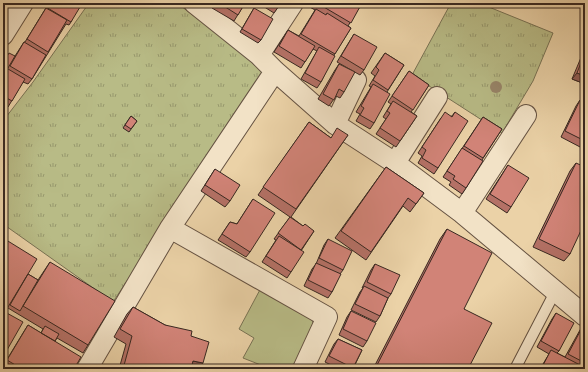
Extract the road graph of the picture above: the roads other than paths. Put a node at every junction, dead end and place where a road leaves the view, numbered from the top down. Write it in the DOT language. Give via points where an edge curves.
graph roads {
  1 [pos="23,3"];
  2 [pos="194,3"];
  3 [pos="294,3"];
  4 [pos="3,35"];
  5 [pos="259,55"];
  6 [pos="275,71"];
  7 [pos="356,80"];
  8 [pos="437,97"];
  9 [pos="526,115"];
  10 [pos="335,124"];
  11 [pos="395,163"];
  12 [pos="462,213"];
  13 [pos="170,228"];
  14 [pos="555,292"];
  15 [pos="585,316"];
  16 [pos="86,369"];
  17 [pos="303,369"];
  18 [pos="515,369"];
  1 -- 4 [label="street"];
  2 -- 5 [label="street"];
  3 -- 5 [label="street"];
  5 -- 6 [label="street"];
  6 -- 10 [label="street"];
  6 -- 13 [label="street"];
  7 -- 10 [label="street"];
  8 -- 11 [label="street"];
  9 -- 12 [label="street"];
  10 -- 11 [label="street"];
  11 -- 12 [label="street"];
  12 -- 14 [label="street"];
  13 -- 16 [label="street"];
  13 -- 17 [label="street" via="327,317"];
  14 -- 15 [label="street"];
  14 -- 18 [label="lane"];
}
